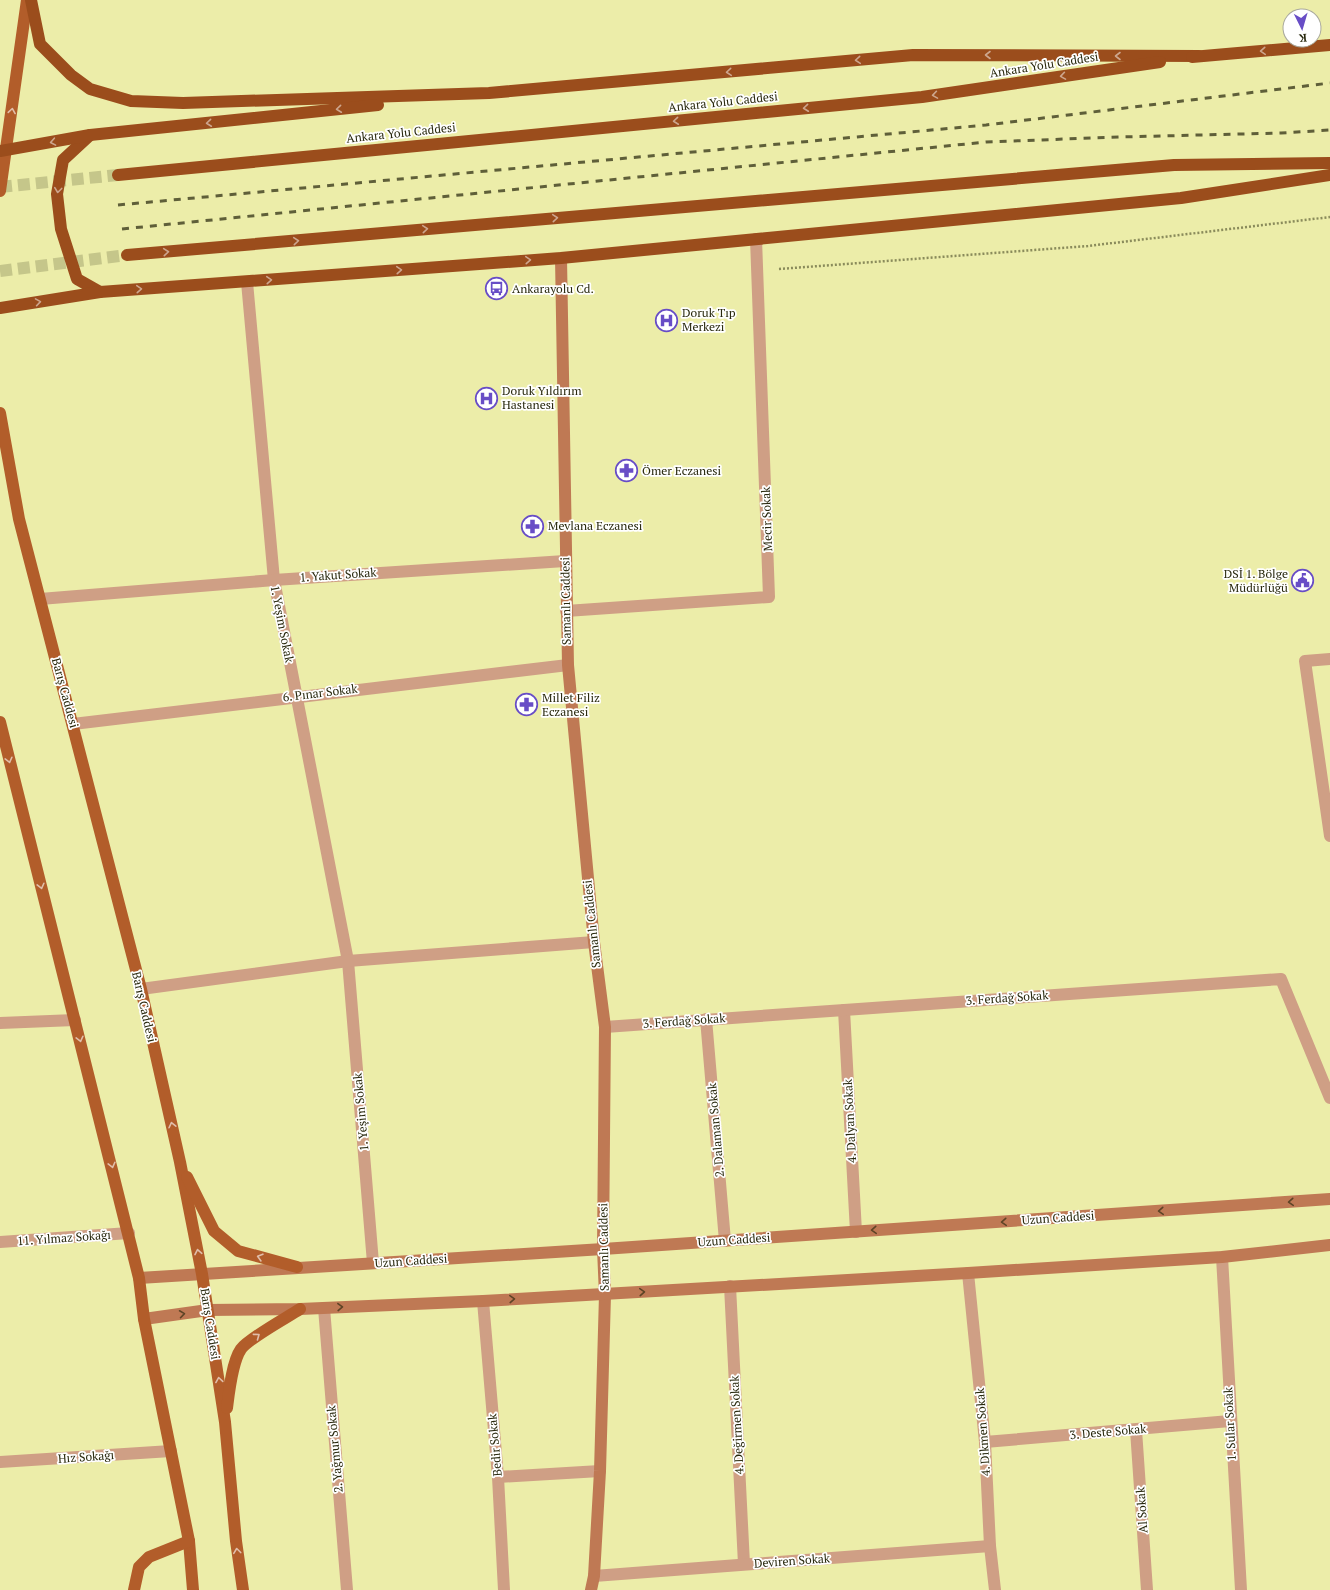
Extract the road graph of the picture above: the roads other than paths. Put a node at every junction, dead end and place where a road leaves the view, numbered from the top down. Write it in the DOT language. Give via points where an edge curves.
graph roads {
  1 [pos="28,0"];
  2 [pos="31,0"];
  3 [pos="1330,45"];
  4 [pos="1199,56"];
  5 [pos="489,93"];
  6 [pos="90,135"];
  7 [pos="3,150"];
  8 [pos="1330,162"];
  9 [pos="118,175"];
  10 [pos="1330,175"];
  11 [pos="0,191"];
  12 [pos="756,239"];
  13 [pos="128,255"];
  14 [pos="560,258"];
  15 [pos="248,282"];
  16 [pos="100,292"];
  17 [pos="0,308"];
  18 [pos="0,413"];
  19 [pos="565,561"];
  20 [pos="274,580"];
  21 [pos="40,598"];
  22 [pos="566,611"];
  23 [pos="1330,659"];
  24 [pos="568,665"];
  25 [pos="296,696"];
  26 [pos="0,722"];
  27 [pos="73,724"];
  28 [pos="1,734"];
  29 [pos="1330,836"];
  30 [pos="594,942"];
  31 [pos="348,961"];
  32 [pos="141,990"];
  33 [pos="844,1010"];
  34 [pos="706,1019"];
  35 [pos="75,1020"];
  36 [pos="0,1023"];
  37 [pos="605,1027"];
  38 [pos="1330,1098"];
  39 [pos="180,1162"];
  40 [pos="1330,1199"];
  41 [pos="856,1232"];
  42 [pos="128,1233"];
  43 [pos="725,1241"];
  44 [pos="0,1242"];
  45 [pos="1330,1245"];
  46 [pos="603,1249"];
  47 [pos="1222,1257"];
  48 [pos="374,1263"];
  49 [pos="297,1267"];
  50 [pos="968,1273"];
  51 [pos="202,1274"];
  52 [pos="139,1278"];
  53 [pos="730,1286"];
  54 [pos="605,1295"];
  55 [pos="483,1301"];
  56 [pos="324,1308"];
  57 [pos="300,1309"];
  58 [pos="208,1310"];
  59 [pos="144,1319"];
  60 [pos="225,1422"];
  61 [pos="1230,1422"];
  62 [pos="1136,1430"];
  63 [pos="985,1442"];
  64 [pos="171,1451"];
  65 [pos="0,1462"];
  66 [pos="600,1470"];
  67 [pos="498,1477"];
  68 [pos="189,1540"];
  69 [pos="990,1546"];
  70 [pos="744,1564"];
  71 [pos="594,1576"];
  72 [pos="134,1590"];
  73 [pos="193,1590"];
  74 [pos="242,1590"];
  75 [pos="347,1590"];
  76 [pos="504,1590"];
  77 [pos="591,1590"];
  78 [pos="995,1590"];
  79 [pos="1148,1590"];
  80 [pos="1241,1590"];
  7 -- 1 [label="main road, one-way"];
  2 -- 5 [label="highway" via="40,44 71,75 90,89 131,101 183,103"];
  3 -- 4 [label="highway, Ankara Yolu Caddesi, one-way"];
  4 -- 5 [label="highway, one-way" via="913,55"];
  4 -- 9 [label="highway, Ankara Yolu Caddesi, one-way" via="922,97"];
  5 -- 6 [label="highway, one-way"];
  6 -- 7 [label="highway, one-way"];
  6 -- 16 [label="highway, one-way" via="63,160 57,194 61,229 77,279"];
  7 -- 11 [label="main road"];
  13 -- 8 [label="highway, one-way" via="1166,166"];
  10 -- 12 [label="highway" via="1181,198"];
  12 -- 14 [label="highway"];
  12 -- 22 [label="street, Mecir Sokak" via="769,597"];
  15 -- 14 [label="highway, one-way"];
  14 -- 19 [label="main road, Samanlı Caddesi"];
  16 -- 15 [label="highway, one-way"];
  15 -- 20 [label="street, 1. Yeşim Sokak"];
  17 -- 16 [label="highway, one-way"];
  18 -- 21 [label="main road, Barış Caddesi" via="19,518"];
  19 -- 20 [label="street, 1. Yakut Sokak"];
  19 -- 22 [label="main road, Samanlı Caddesi"];
  20 -- 21 [label="street, 1. Yakut Sokak"];
  20 -- 25 [label="street, 1. Yeşim Sokak"];
  21 -- 27 [label="main road, Barış Caddesi"];
  22 -- 24 [label="main road, Samanlı Caddesi"];
  23 -- 29 [label="street" via="1305,661"];
  24 -- 25 [label="street, 6. Pınar Sokak"];
  24 -- 30 [label="main road, Samanlı Caddesi"];
  25 -- 27 [label="street, 6. Pınar Sokak"];
  25 -- 31 [label="street, 1. Yeşim Sokak"];
  26 -- 28 [label="main road"];
  27 -- 32 [label="main road, Barış Caddesi"];
  28 -- 35 [label="main road, one-way"];
  30 -- 31 [label="street"];
  30 -- 37 [label="main road, Samanlı Caddesi"];
  31 -- 32 [label="street"];
  31 -- 48 [label="street, 1. Yeşim Sokak"];
  39 -- 32 [label="main road, Barış Caddesi, one-way"];
  33 -- 34 [label="street, 3. Ferdağ Sokak"];
  33 -- 38 [label="street, 3. Ferdağ Sokak" via="1281,979"];
  33 -- 41 [label="street, 4. Dalyan Sokak"];
  34 -- 37 [label="street, 3. Ferdağ Sokak"];
  34 -- 43 [label="street, 2. Dalaman Sokak"];
  35 -- 36 [label="street"];
  35 -- 42 [label="main road, one-way"];
  37 -- 46 [label="main road, Samanlı Caddesi"];
  49 -- 39 [label="main road, one-way" via="238,1251 214,1231"];
  51 -- 39 [label="main road, Barış Caddesi, one-way"];
  40 -- 41 [label="main road, Uzun Caddesi, one-way"];
  41 -- 43 [label="main road, Uzun Caddesi"];
  42 -- 44 [label="street, 11. Yılmaz Sokağı"];
  42 -- 52 [label="main road"];
  43 -- 46 [label="main road, Uzun Caddesi"];
  45 -- 47 [label="main road"];
  46 -- 48 [label="main road, Uzun Caddesi"];
  46 -- 54 [label="main road, Samanlı Caddesi"];
  47 -- 50 [label="main road"];
  47 -- 61 [label="street, 1. Sular Sokak"];
  48 -- 49 [label="main road, Uzun Caddesi"];
  49 -- 51 [label="main road, Uzun Caddesi"];
  50 -- 53 [label="main road"];
  50 -- 63 [label="street, 4. Dikmen Sokak"];
  51 -- 52 [label="main road, Uzun Caddesi"];
  51 -- 58 [label="main road, Barış Caddesi"];
  52 -- 59 [label="main road"];
  54 -- 53 [label="main road, one-way"];
  53 -- 70 [label="street, 4. Değirmen Sokak"];
  55 -- 54 [label="main road, one-way"];
  54 -- 66 [label="main road, Samanlı Caddesi"];
  56 -- 55 [label="main road, one-way"];
  55 -- 67 [label="street, Bedir Sokak"];
  56 -- 57 [label="main road"];
  56 -- 75 [label="street, 2. Yağmur Sokak"];
  57 -- 58 [label="main road"];
  60 -- 57 [label="main road, one-way" via="232,1375 242,1348"];
  59 -- 58 [label="main road, one-way"];
  60 -- 58 [label="main road, Barış Caddesi, one-way"];
  59 -- 64 [label="main road"];
  74 -- 60 [label="main road, Barış Caddesi, one-way"];
  61 -- 62 [label="street, 3. Deste Sokak"];
  61 -- 80 [label="street, 1. Sular Sokak"];
  62 -- 63 [label="street, 3. Deste Sokak"];
  62 -- 79 [label="street, Al Sokak"];
  63 -- 69 [label="street, 4. Dikmen Sokak"];
  64 -- 65 [label="street, Hız Sokağı"];
  64 -- 68 [label="main road"];
  66 -- 67 [label="street"];
  66 -- 71 [label="main road, Samanlı Caddesi"];
  67 -- 76 [label="street, Bedir Sokak"];
  68 -- 72 [label="main road" via="149,1557 139,1567"];
  68 -- 73 [label="main road"];
  69 -- 70 [label="street, Deviren Sokak"];
  69 -- 78 [label="street, 4. Dikmen Sokak"];
  70 -- 71 [label="street, Deviren Sokak"];
  71 -- 77 [label="main road, Samanlı Caddesi"];
}
